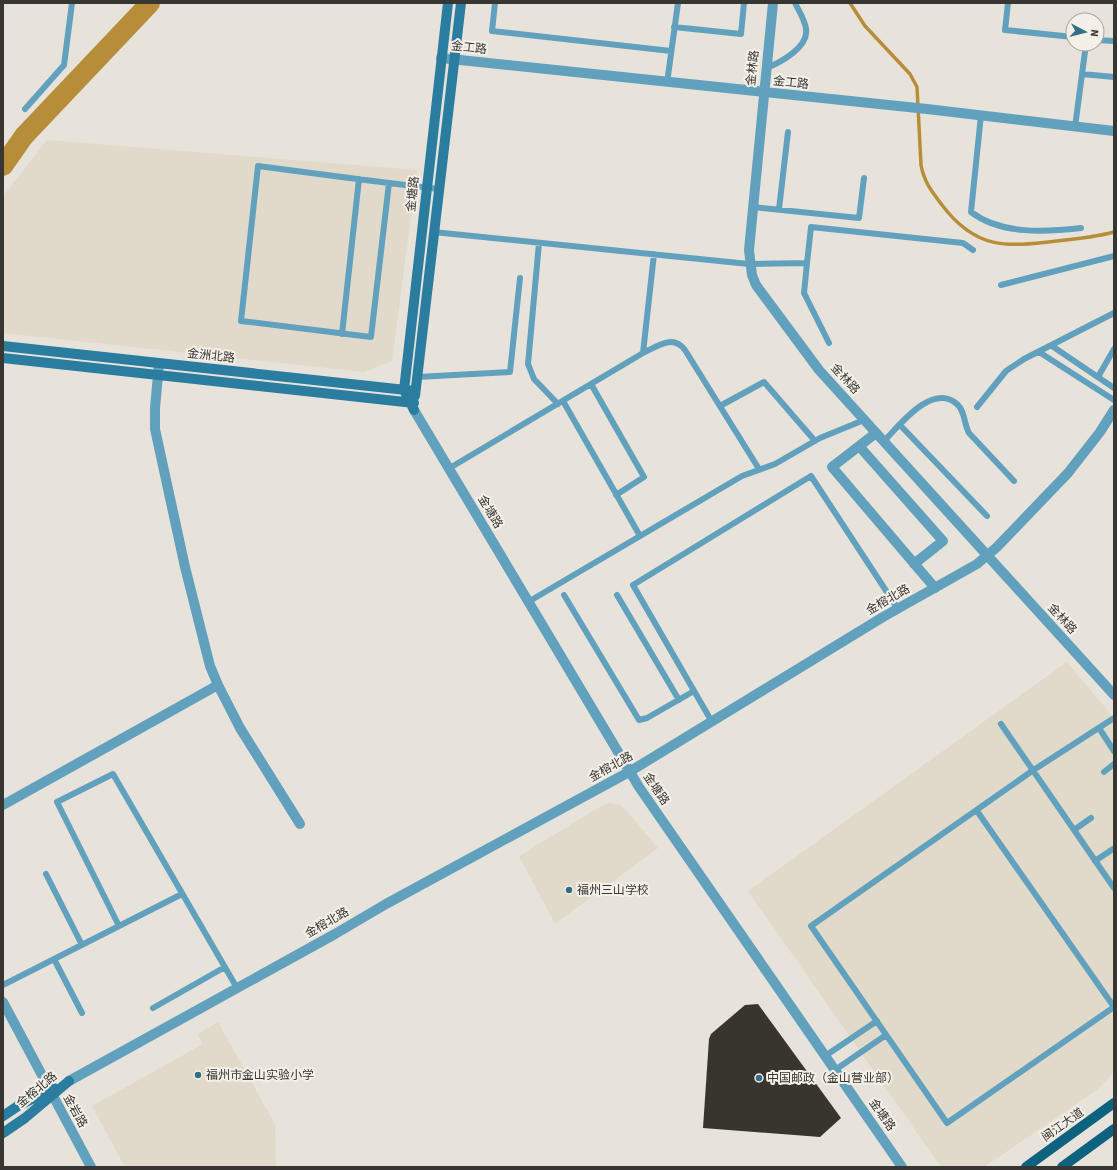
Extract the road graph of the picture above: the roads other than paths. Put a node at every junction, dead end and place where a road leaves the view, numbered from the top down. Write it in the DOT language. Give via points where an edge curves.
graph roads {
  1 [pos="72,3"];
  2 [pos="448,3"];
  3 [pos="461,3"];
  4 [pos="495,3"];
  5 [pos="678,3"];
  6 [pos="744,3"];
  7 [pos="773,3"];
  8 [pos="795,3"];
  9 [pos="1008,3"];
  10 [pos="674,27"];
  11 [pos="1065,36"];
  12 [pos="671,51"];
  13 [pos="1085,52"];
  14 [pos="441,58"];
  15 [pos="454,60"];
  16 [pos="766,68"];
  17 [pos="1082,74"];
  18 [pos="1114,77"];
  19 [pos="667,83"];
  20 [pos="764,93"];
  21 [pos="25,109"];
  22 [pos="981,115"];
  23 [pos="1075,126"];
  24 [pos="1114,131"];
  25 [pos="788,132"];
  26 [pos="864,178"];
  27 [pos="359,179"];
  28 [pos="389,183"];
  29 [pos="427,188"];
  30 [pos="439,189"];
  31 [pos="753,206"];
  32 [pos="779,210"];
  33 [pos="1081,228"];
  34 [pos="433,232"];
  35 [pos="539,242"];
  36 [pos="973,250"];
  37 [pos="654,254"];
  38 [pos="1114,256"];
  39 [pos="807,263"];
  40 [pos="749,264"];
  41 [pos="520,278"];
  42 [pos="1001,285"];
  43 [pos="1114,313"];
  44 [pos="342,334"];
  45 [pos="829,343"];
  46 [pos="3,346"];
  47 [pos="1052,346"];
  48 [pos="1114,349"];
  49 [pos="643,352"];
  50 [pos="1039,352"];
  51 [pos="3,358"];
  52 [pos="158,369"];
  53 [pos="417,377"];
  54 [pos="1098,377"];
  55 [pos="591,384"];
  56 [pos="1114,388"];
  57 [pos="404,390"];
  58 [pos="415,391"];
  59 [pos="1114,400"];
  60 [pos="560,402"];
  61 [pos="413,405"];
  62 [pos="720,406"];
  63 [pos="977,407"];
  64 [pos="1114,410"];
  65 [pos="864,420"];
  66 [pos="900,425"];
  67 [pos="876,433"];
  68 [pos="815,441"];
  69 [pos="884,441"];
  70 [pos="859,446"];
  71 [pos="448,468"];
  72 [pos="759,469"];
  73 [pos="1014,481"];
  74 [pos="616,495"];
  75 [pos="987,516"];
  76 [pos="640,536"];
  77 [pos="987,556"];
  78 [pos="914,564"];
  79 [pos="935,588"];
  80 [pos="617,594"];
  81 [pos="564,595"];
  82 [pos="528,602"];
  83 [pos="898,609"];
  84 [pos="218,685"];
  85 [pos="694,691"];
  86 [pos="1114,695"];
  87 [pos="679,700"];
  88 [pos="1114,718"];
  89 [pos="712,722"];
  90 [pos="1001,724"];
  91 [pos="1099,728"];
  92 [pos="1114,751"];
  93 [pos="1114,764"];
  94 [pos="1032,771"];
  95 [pos="629,772"];
  96 [pos="1104,772"];
  97 [pos="3,805"];
  98 [pos="977,810"];
  99 [pos="1091,818"];
  100 [pos="300,824"];
  101 [pos="1074,830"];
  102 [pos="1113,849"];
  103 [pos="1095,861"];
  104 [pos="46,874"];
  105 [pos="1114,888"];
  106 [pos="182,894"];
  107 [pos="119,926"];
  108 [pos="82,945"];
  109 [pos="54,959"];
  110 [pos="225,967"];
  111 [pos="3,986"];
  112 [pos="237,988"];
  113 [pos="3,1002"];
  114 [pos="1114,1007"];
  115 [pos="153,1008"];
  116 [pos="82,1013"];
  117 [pos="877,1021"];
  118 [pos="886,1036"];
  119 [pos="825,1056"];
  120 [pos="835,1070"];
  121 [pos="69,1081"];
  122 [pos="50,1093"];
  123 [pos="1114,1103"];
  124 [pos="3,1116"];
  125 [pos="1114,1128"];
  126 [pos="3,1133"];
  127 [pos="91,1167"];
  128 [pos="902,1167"];
  129 [pos="1026,1167"];
  130 [pos="1062,1167"];
  1 -- 21 [label="lane" via="64,65"];
  2 -- 14 [label="main road, 金塘路"];
  3 -- 15 [label="main road, 金塘路"];
  4 -- 12 [label="lane" via="492,31"];
  5 -- 10 [label="lane"];
  6 -- 10 [label="lane" via="741,34"];
  7 -- 16 [label="street, 金林路"];
  8 -- 16 [label="lane" via="806,26 805,37 787,58"];
  9 -- 11 [label="lane" via="1005,30"];
  10 -- 12 [label="lane"];
  12 -- 19 [label="lane"];
  13 -- 17 [label="lane"];
  14 -- 15 [label="street, 金工路"];
  14 -- 29 [label="main road, 金塘路"];
  15 -- 19 [label="street, 金工路"];
  15 -- 30 [label="main road, 金塘路"];
  16 -- 20 [label="street, 金林路"];
  17 -- 18 [label="lane"];
  17 -- 23 [label="lane"];
  19 -- 20 [label="street, 金工路"];
  20 -- 22 [label="street, 金工路"];
  20 -- 31 [label="street, 金林路"];
  22 -- 23 [label="street, 金工路"];
  22 -- 33 [label="lane" via="971,212 996,224 1025,230 1052,232"];
  23 -- 24 [label="street, 金工路"];
  25 -- 32 [label="lane"];
  26 -- 32 [label="lane" via="859,218"];
  27 -- 28 [label="lane"];
  27 -- 44 [label="lane"];
  27 -- 44 [label="lane" via="258,166 241,321"];
  28 -- 29 [label="lane"];
  28 -- 44 [label="lane" via="371,337"];
  29 -- 30 [label="lane"];
  29 -- 57 [label="main road, 金塘路"];
  30 -- 34 [label="main road, 金塘路"];
  31 -- 32 [label="lane"];
  31 -- 40 [label="street, 金林路"];
  34 -- 35 [label="lane"];
  34 -- 53 [label="main road, 金塘路"];
  35 -- 37 [label="lane"];
  35 -- 60 [label="lane" via="528,364 534,378"];
  36 -- 39 [label="lane" via="963,243 811,227"];
  37 -- 40 [label="lane"];
  37 -- 49 [label="lane"];
  38 -- 42 [label="lane"];
  39 -- 40 [label="lane"];
  39 -- 45 [label="lane" via="804,292"];
  40 -- 65 [label="street, 金林路" via="756,286 794,339"];
  41 -- 53 [label="lane" via="510,372"];
  43 -- 47 [label="lane"];
  46 -- 52 [label="main road, 金洲北路"];
  47 -- 50 [label="lane"];
  47 -- 54 [label="lane"];
  48 -- 54 [label="lane"];
  49 -- 55 [label="lane"];
  49 -- 62 [label="lane" via="669,341 682,345"];
  50 -- 59 [label="lane"];
  50 -- 63 [label="lane" via="1006,371"];
  51 -- 52 [label="main road, 金洲北路"];
  52 -- 57 [label="main road, 金洲北路"];
  52 -- 61 [label="main road, 金洲北路"];
  52 -- 84 [label="street" via="155,430 205,648"];
  53 -- 58 [label="main road, 金塘路"];
  54 -- 56 [label="lane"];
  55 -- 60 [label="lane"];
  55 -- 74 [label="lane" via="644,477"];
  57 -- 58 [label="main road, 金洲北路"];
  57 -- 61 [label="main road, 金塘路"];
  58 -- 61 [label="main road, 金塘路"];
  60 -- 71 [label="lane"];
  60 -- 74 [label="lane"];
  61 -- 71 [label="street, 金塘路"];
  62 -- 68 [label="lane" via="764,382"];
  62 -- 72 [label="lane"];
  64 -- 77 [label="street, 金榕北路" via="1068,472"];
  65 -- 67 [label="street, 金林路"];
  65 -- 68 [label="lane"];
  66 -- 69 [label="lane"];
  66 -- 73 [label="lane" via="919,406 929,401 941,398 953,401 960,408 969,433"];
  66 -- 75 [label="lane"];
  67 -- 69 [label="street, 金林路"];
  67 -- 70 [label="street"];
  68 -- 72 [label="lane" via="775,464"];
  69 -- 77 [label="street, 金林路"];
  70 -- 78 [label="street" via="832,467"];
  70 -- 78 [label="street" via="942,541"];
  71 -- 82 [label="street, 金塘路"];
  72 -- 76 [label="lane" via="742,476"];
  74 -- 76 [label="lane"];
  76 -- 82 [label="lane"];
  77 -- 79 [label="street, 金榕北路"];
  77 -- 86 [label="street, 金林路"];
  78 -- 79 [label="street"];
  79 -- 83 [label="street, 金榕北路"];
  80 -- 87 [label="lane"];
  81 -- 87 [label="lane" via="639,720"];
  82 -- 95 [label="street, 金塘路"];
  83 -- 85 [label="lane" via="811,476 633,584"];
  83 -- 89 [label="street, 金榕北路"];
  84 -- 97 [label="street"];
  84 -- 100 [label="street" via="240,728"];
  85 -- 87 [label="lane"];
  85 -- 89 [label="lane"];
  88 -- 91 [label="lane"];
  89 -- 95 [label="street, 金榕北路"];
  90 -- 94 [label="lane"];
  91 -- 92 [label="lane"];
  91 -- 94 [label="lane"];
  93 -- 96 [label="lane"];
  94 -- 98 [label="lane"];
  94 -- 101 [label="lane"];
  95 -- 112 [label="street, 金榕北路"];
  95 -- 119 [label="street, 金塘路"];
  98 -- 114 [label="lane"];
  98 -- 117 [label="lane" via="811,926"];
  99 -- 101 [label="lane"];
  101 -- 103 [label="lane"];
  102 -- 103 [label="lane"];
  103 -- 105 [label="lane"];
  104 -- 108 [label="lane"];
  106 -- 107 [label="lane"];
  106 -- 107 [label="lane" via="113,774 106,777 57,802"];
  106 -- 110 [label="lane"];
  107 -- 108 [label="lane"];
  108 -- 109 [label="lane"];
  109 -- 111 [label="lane"];
  109 -- 116 [label="lane"];
  110 -- 112 [label="lane"];
  110 -- 115 [label="lane"];
  112 -- 121 [label="street, 金榕北路"];
  113 -- 122 [label="street, 金岩路"];
  114 -- 118 [label="lane" via="947,1123"];
  117 -- 118 [label="lane"];
  117 -- 119 [label="lane"];
  118 -- 120 [label="lane"];
  119 -- 120 [label="street, 金塘路"];
  120 -- 128 [label="street, 金塘路"];
  121 -- 122 [label="main road, 金榕北路"];
  122 -- 124 [label="main road, 金榕北路" via="18,1106"];
  122 -- 126 [label="main road, 金榕北路" via="25,1118"];
  122 -- 127 [label="street, 金岩路"];
  123 -- 129 [label="main road, 闽江大道"];
  125 -- 130 [label="main road"];
}
